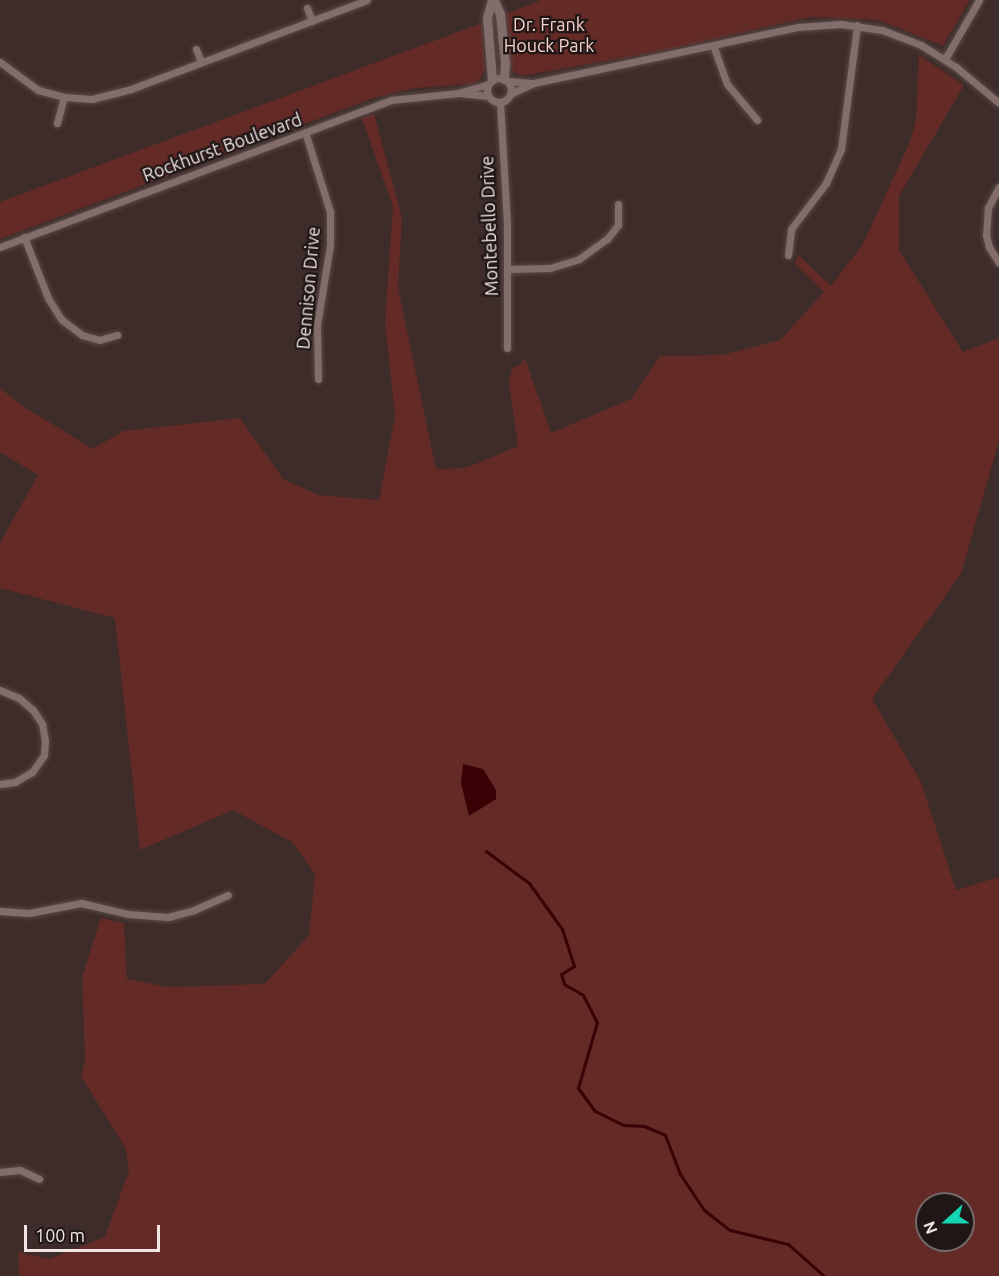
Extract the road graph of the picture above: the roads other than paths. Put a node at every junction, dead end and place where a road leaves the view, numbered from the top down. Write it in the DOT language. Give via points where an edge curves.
graph roads {
  1 [pos="368,0"];
  2 [pos="493,0"];
  3 [pos="979,0"];
  4 [pos="307,8"];
  5 [pos="312,21"];
  6 [pos="857,25"];
  7 [pos="713,45"];
  8 [pos="196,49"];
  9 [pos="945,59"];
  10 [pos="0,62"];
  11 [pos="201,62"];
  12 [pos="506,80"];
  13 [pos="490,82"];
  14 [pos="534,83"];
  15 [pos="459,93"];
  16 [pos="510,94"];
  17 [pos="488,96"];
  18 [pos="64,97"];
  19 [pos="500,102"];
  20 [pos="999,103"];
  21 [pos="757,120"];
  22 [pos="57,123"];
  23 [pos="305,132"];
  24 [pos="999,187"];
  25 [pos="618,204"];
  26 [pos="24,237"];
  27 [pos="0,247"];
  28 [pos="788,255"];
  29 [pos="999,263"];
  30 [pos="509,269"];
  31 [pos="117,335"];
  32 [pos="507,348"];
  33 [pos="318,379"];
  34 [pos="0,690"];
  35 [pos="0,784"];
  36 [pos="228,895"];
  37 [pos="0,911"];
  38 [pos="0,1172"];
  39 [pos="39,1179"];
  1 -- 5 [label="street"];
  2 -- 12 [label="street" via="500,14"];
  2 -- 13 [label="street" via="487,18"];
  3 -- 9 [label="street"];
  4 -- 5 [label="street"];
  5 -- 11 [label="street"];
  6 -- 7 [label="street" via="798,27"];
  6 -- 9 [label="street" via="900,36"];
  6 -- 28 [label="street" via="841,149 826,183 791,229"];
  7 -- 14 [label="street"];
  7 -- 21 [label="street" via="727,84"];
  8 -- 11 [label="street"];
  9 -- 20 [label="street"];
  10 -- 18 [label="street" via="27,84"];
  11 -- 18 [label="street" via="117,93 92,99"];
  12 -- 13 [label="street"];
  12 -- 14 [label="street"];
  12 -- 16 [label="street"];
  13 -- 15 [label="street, Rockhurst Boulevard"];
  13 -- 17 [label="street"];
  14 -- 16 [label="street"];
  15 -- 17 [label="street, Rockhurst Boulevard"];
  15 -- 23 [label="street, Rockhurst Boulevard" via="391,100"];
  16 -- 19 [label="street"];
  17 -- 19 [label="street"];
  18 -- 22 [label="street"];
  19 -- 30 [label="street, Montebello Drive"];
  23 -- 26 [label="street, Rockhurst Boulevard"];
  23 -- 33 [label="street, Dennison Drive" via="330,213 330,245 316,334"];
  24 -- 29 [label="street" via="988,208 986,235"];
  25 -- 30 [label="street" via="618,225 607,239 579,259 550,268"];
  26 -- 27 [label="street, Rockhurst Boulevard"];
  26 -- 31 [label="street" via="48,298 62,320 82,335 99,340"];
  30 -- 32 [label="street, Montebello Drive"];
  34 -- 35 [label="street" via="19,698 33,710 42,724 45,741 44,754 32,772 15,782"];
  36 -- 37 [label="street" via="168,917 128,914 81,903 29,912"];
  38 -- 39 [label="street" via="20,1170"];
}
